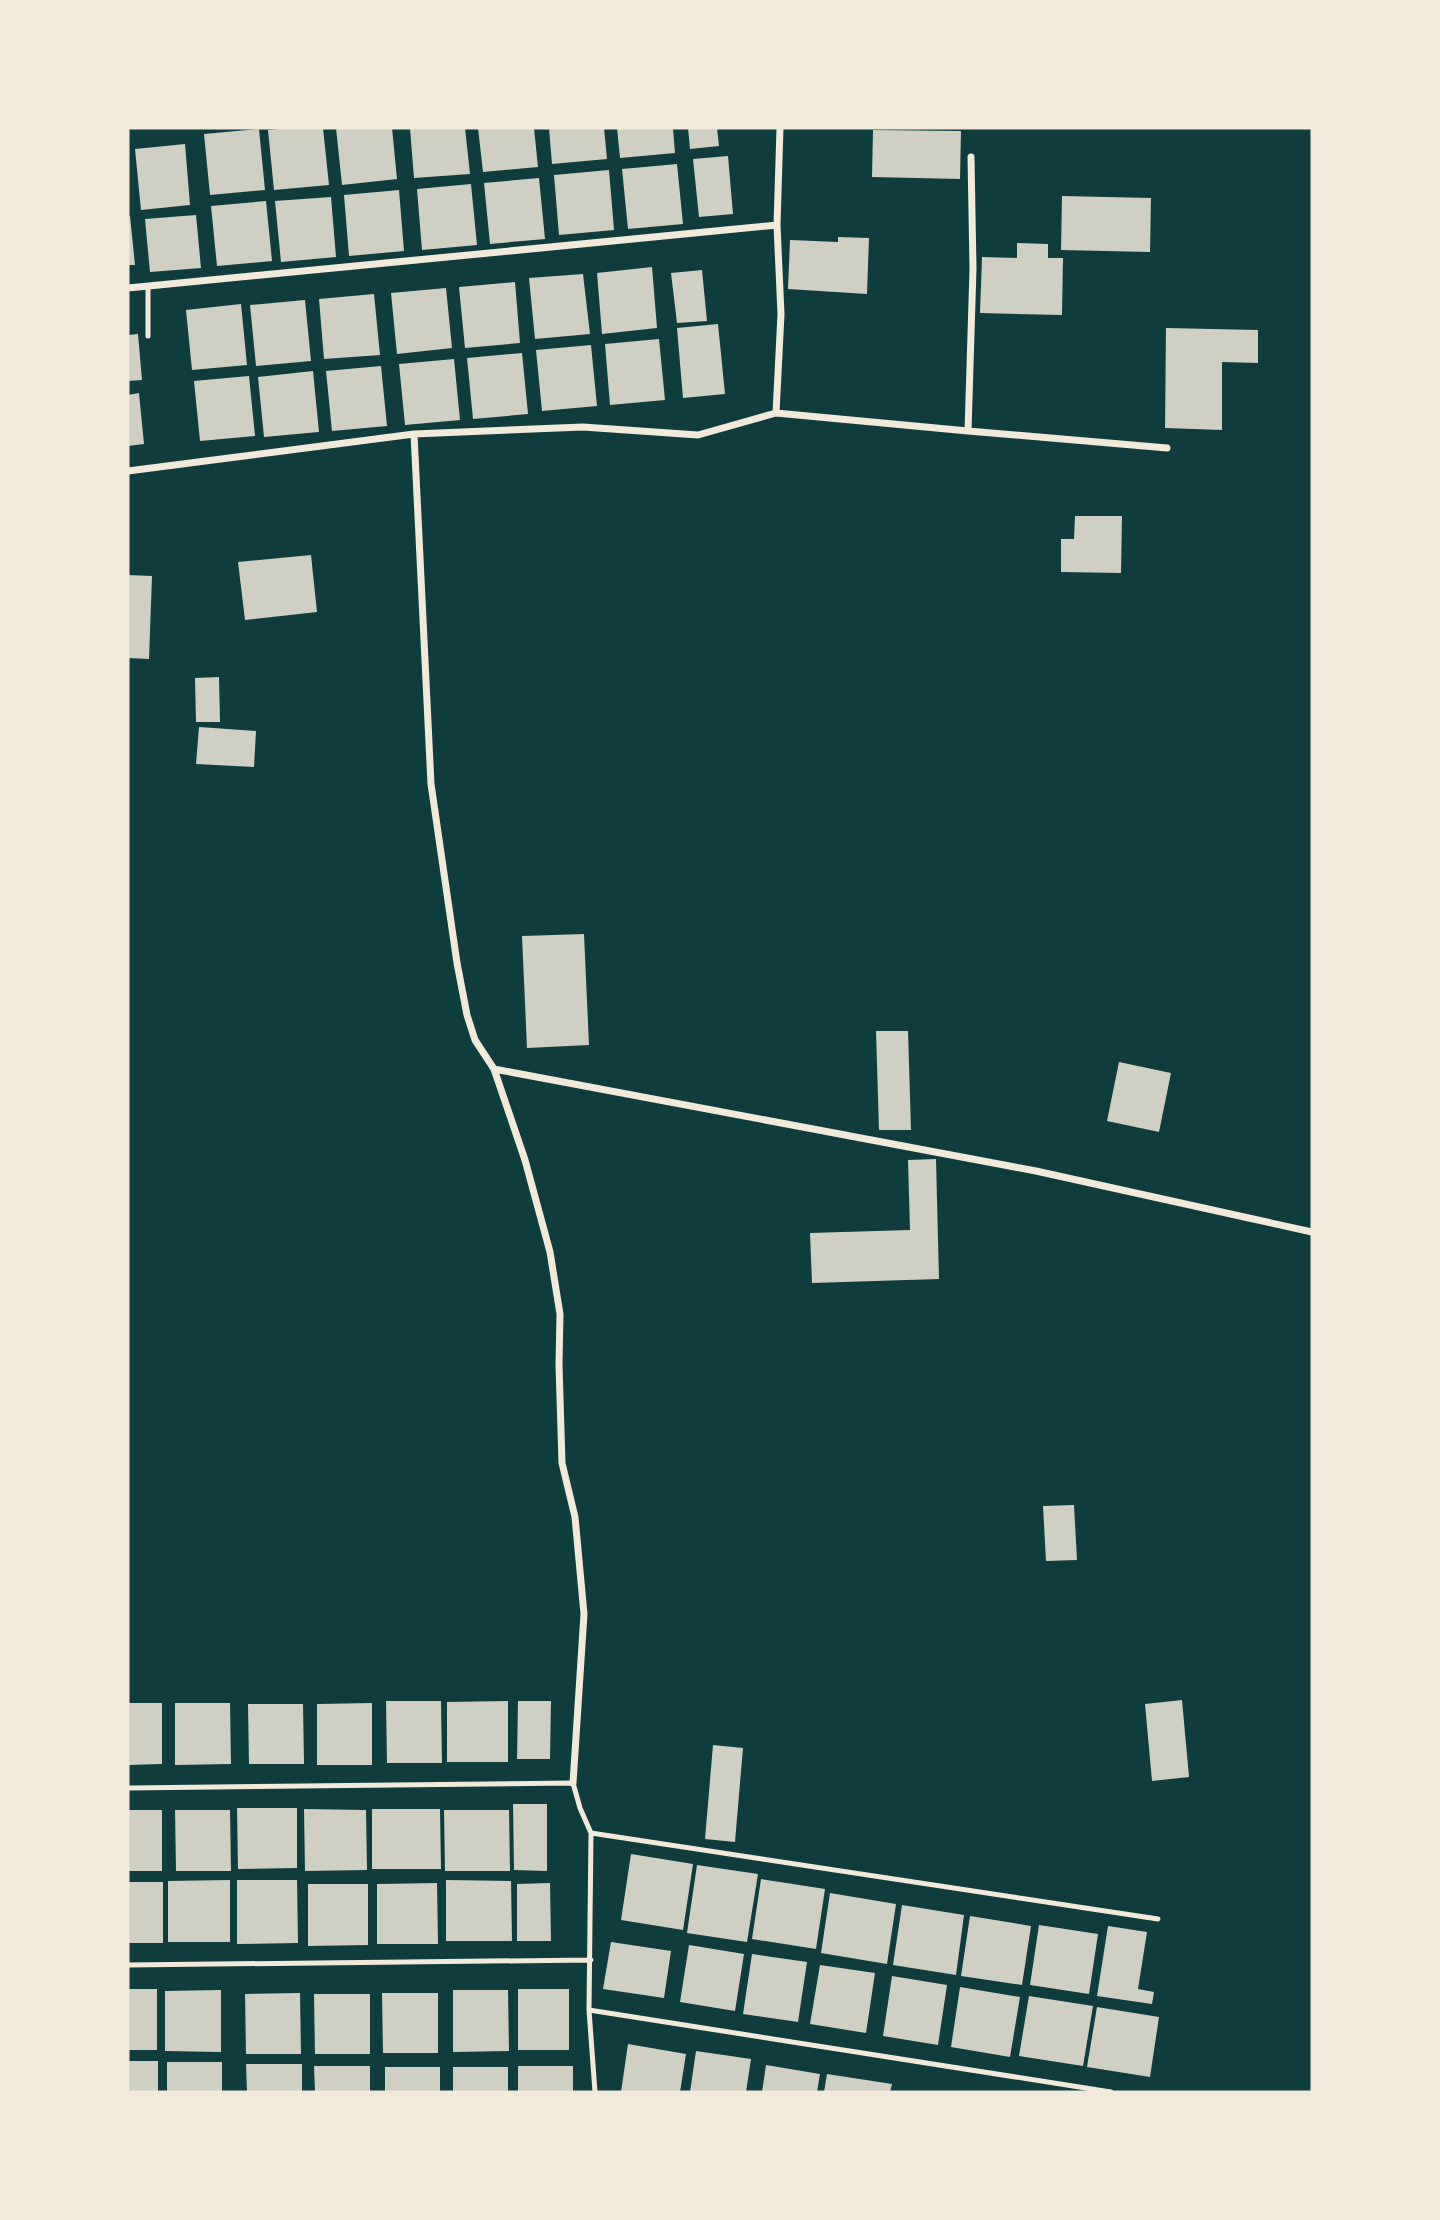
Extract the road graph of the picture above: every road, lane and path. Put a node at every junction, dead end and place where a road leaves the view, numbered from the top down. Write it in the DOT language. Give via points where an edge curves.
graph roads {
  1 [pos="780,128"];
  2 [pos="971,157"];
  3 [pos="777,225"];
  4 [pos="148,286"];
  5 [pos="128,288"];
  6 [pos="148,336"];
  7 [pos="776,413"];
  8 [pos="968,431"];
  9 [pos="414,434"];
  10 [pos="1167,448"];
  11 [pos="128,471"];
  12 [pos="494,1069"];
  13 [pos="1312,1232"];
  14 [pos="573,1783"];
  15 [pos="128,1788"];
  16 [pos="591,1833"];
  17 [pos="1158,1919"];
  18 [pos="591,1960"];
  19 [pos="128,1965"];
  20 [pos="589,2010"];
  21 [pos="594,2092"];
  22 [pos="1111,2092"];
  1 -- 3 [label="street"];
  2 -- 8 [label="street"];
  3 -- 4 [label="street"];
  3 -- 7 [label="street" via="781,314"];
  4 -- 5 [label="street"];
  4 -- 6 [label="lane"];
  7 -- 8 [label="street"];
  7 -- 9 [label="street" via="698,435 583,427"];
  8 -- 10 [label="street"];
  9 -- 11 [label="street"];
  9 -- 12 [label="street" via="432,784 467,1015 475,1040"];
  12 -- 13 [label="street" via="1036,1171"];
  12 -- 14 [label="street" via="550,1252 560,1314 562,1463 576,1517 584,1614"];
  14 -- 15 [label="lane"];
  14 -- 16 [label="lane"];
  16 -- 17 [label="lane"];
  16 -- 18 [label="lane"];
  18 -- 19 [label="lane"];
  18 -- 20 [label="lane"];
  20 -- 21 [label="lane"];
  20 -- 22 [label="lane"];
}
